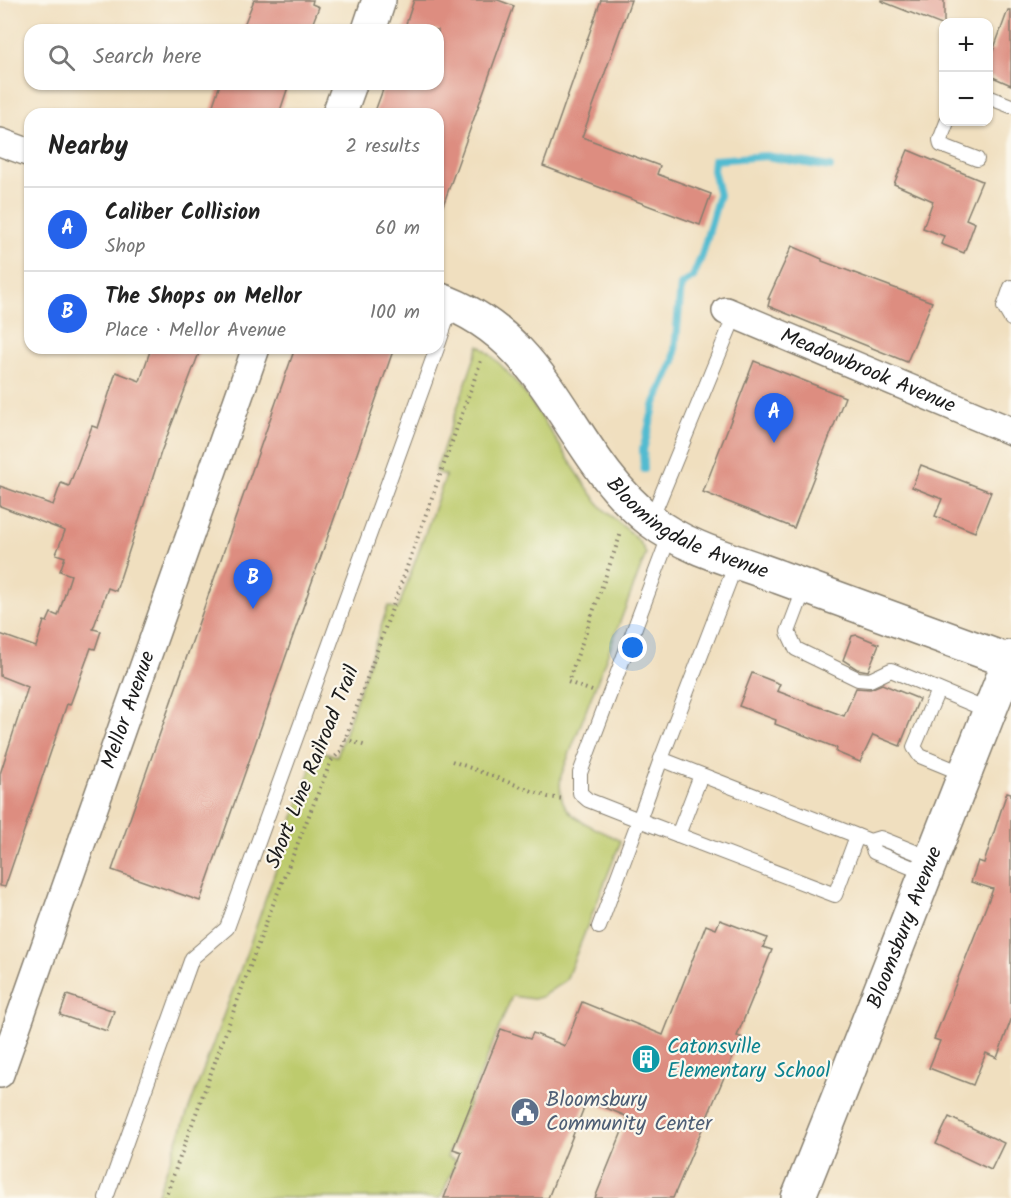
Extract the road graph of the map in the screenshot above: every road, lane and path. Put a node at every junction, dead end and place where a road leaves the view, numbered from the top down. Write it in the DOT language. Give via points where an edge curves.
graph roads {
  1 [pos="379,0"];
  2 [pos="371,24"];
  3 [pos="348,90"];
  4 [pos="993,99"];
  5 [pos="1011,106"];
  6 [pos="341,108"];
  7 [pos="946,126"];
  8 [pos="0,142"];
  9 [pos="24,151"];
  10 [pos="977,159"];
  11 [pos="1011,287"];
  12 [pos="445,302"];
  13 [pos="731,313"];
  14 [pos="1011,319"];
  15 [pos="486,347"];
  16 [pos="254,354"];
  17 [pos="434,354"];
  18 [pos="1011,431"];
  19 [pos="648,526"];
  20 [pos="737,561"];
  21 [pos="806,586"];
  22 [pos="1010,659"];
  23 [pos="938,690"];
  24 [pos="595,693"];
  25 [pos="989,711"];
  26 [pos="345,739"];
  27 [pos="366,746"];
  28 [pos="661,759"];
  29 [pos="452,761"];
  30 [pos="964,774"];
  31 [pos="701,775"];
  32 [pos="565,799"];
  33 [pos="639,820"];
  34 [pos="678,835"];
  35 [pos="864,839"];
  36 [pos="927,866"];
  37 [pos="599,927"];
  38 [pos="0,1074"];
  39 [pos="106,1198"];
  40 [pos="165,1198"];
  41 [pos="798,1198"];
  1 -- 2 [label="street"];
  3 -- 6 [label="street"];
  4 -- 5 [label="lane"];
  7 -- 10 [label="lane" via="941,145"];
  8 -- 9 [label="street"];
  11 -- 14 [label="lane" via="1004,307"];
  12 -- 19 [label="street, Bloomingdale Avenue" via="479,317 524,356 618,490"];
  13 -- 18 [label="street, Meadowbrook Avenue"];
  13 -- 19 [label="lane"];
  15 -- 26 [label="path, Short Line Railroad Trail"];
  16 -- 38 [label="street, Mellor Avenue"];
  17 -- 39 [label="lane" via="227,928 192,958"];
  19 -- 20 [label="street, Bloomingdale Avenue"];
  19 -- 24 [label="path" via="568,682"];
  19 -- 33 [label="lane" via="578,784 580,793 588,800"];
  20 -- 21 [label="street, Bloomingdale Avenue"];
  20 -- 28 [label="lane"];
  21 -- 22 [label="street, Bloomingdale Avenue"];
  21 -- 23 [label="lane" via="788,632 796,650 858,679 870,680 891,670"];
  22 -- 25 [label="street, Bloomsbury Avenue"];
  23 -- 25 [label="lane"];
  23 -- 30 [label="lane" via="915,751"];
  25 -- 30 [label="street, Bloomsbury Avenue"];
  26 -- 27 [label="path"];
  26 -- 40 [label="path, Short Line Railroad Trail" via="341,751 331,761 270,912"];
  28 -- 31 [label="lane"];
  28 -- 33 [label="lane"];
  29 -- 32 [label="path" via="548,797"];
  30 -- 36 [label="street, Bloomsbury Avenue"];
  31 -- 34 [label="lane"];
  31 -- 35 [label="lane"];
  33 -- 34 [label="lane"];
  33 -- 37 [label="lane"];
  34 -- 35 [label="lane" via="835,896"];
  35 -- 36 [label="lane" via="880,838"];
  36 -- 41 [label="street, Bloomsbury Avenue" via="872,1016"];
}
